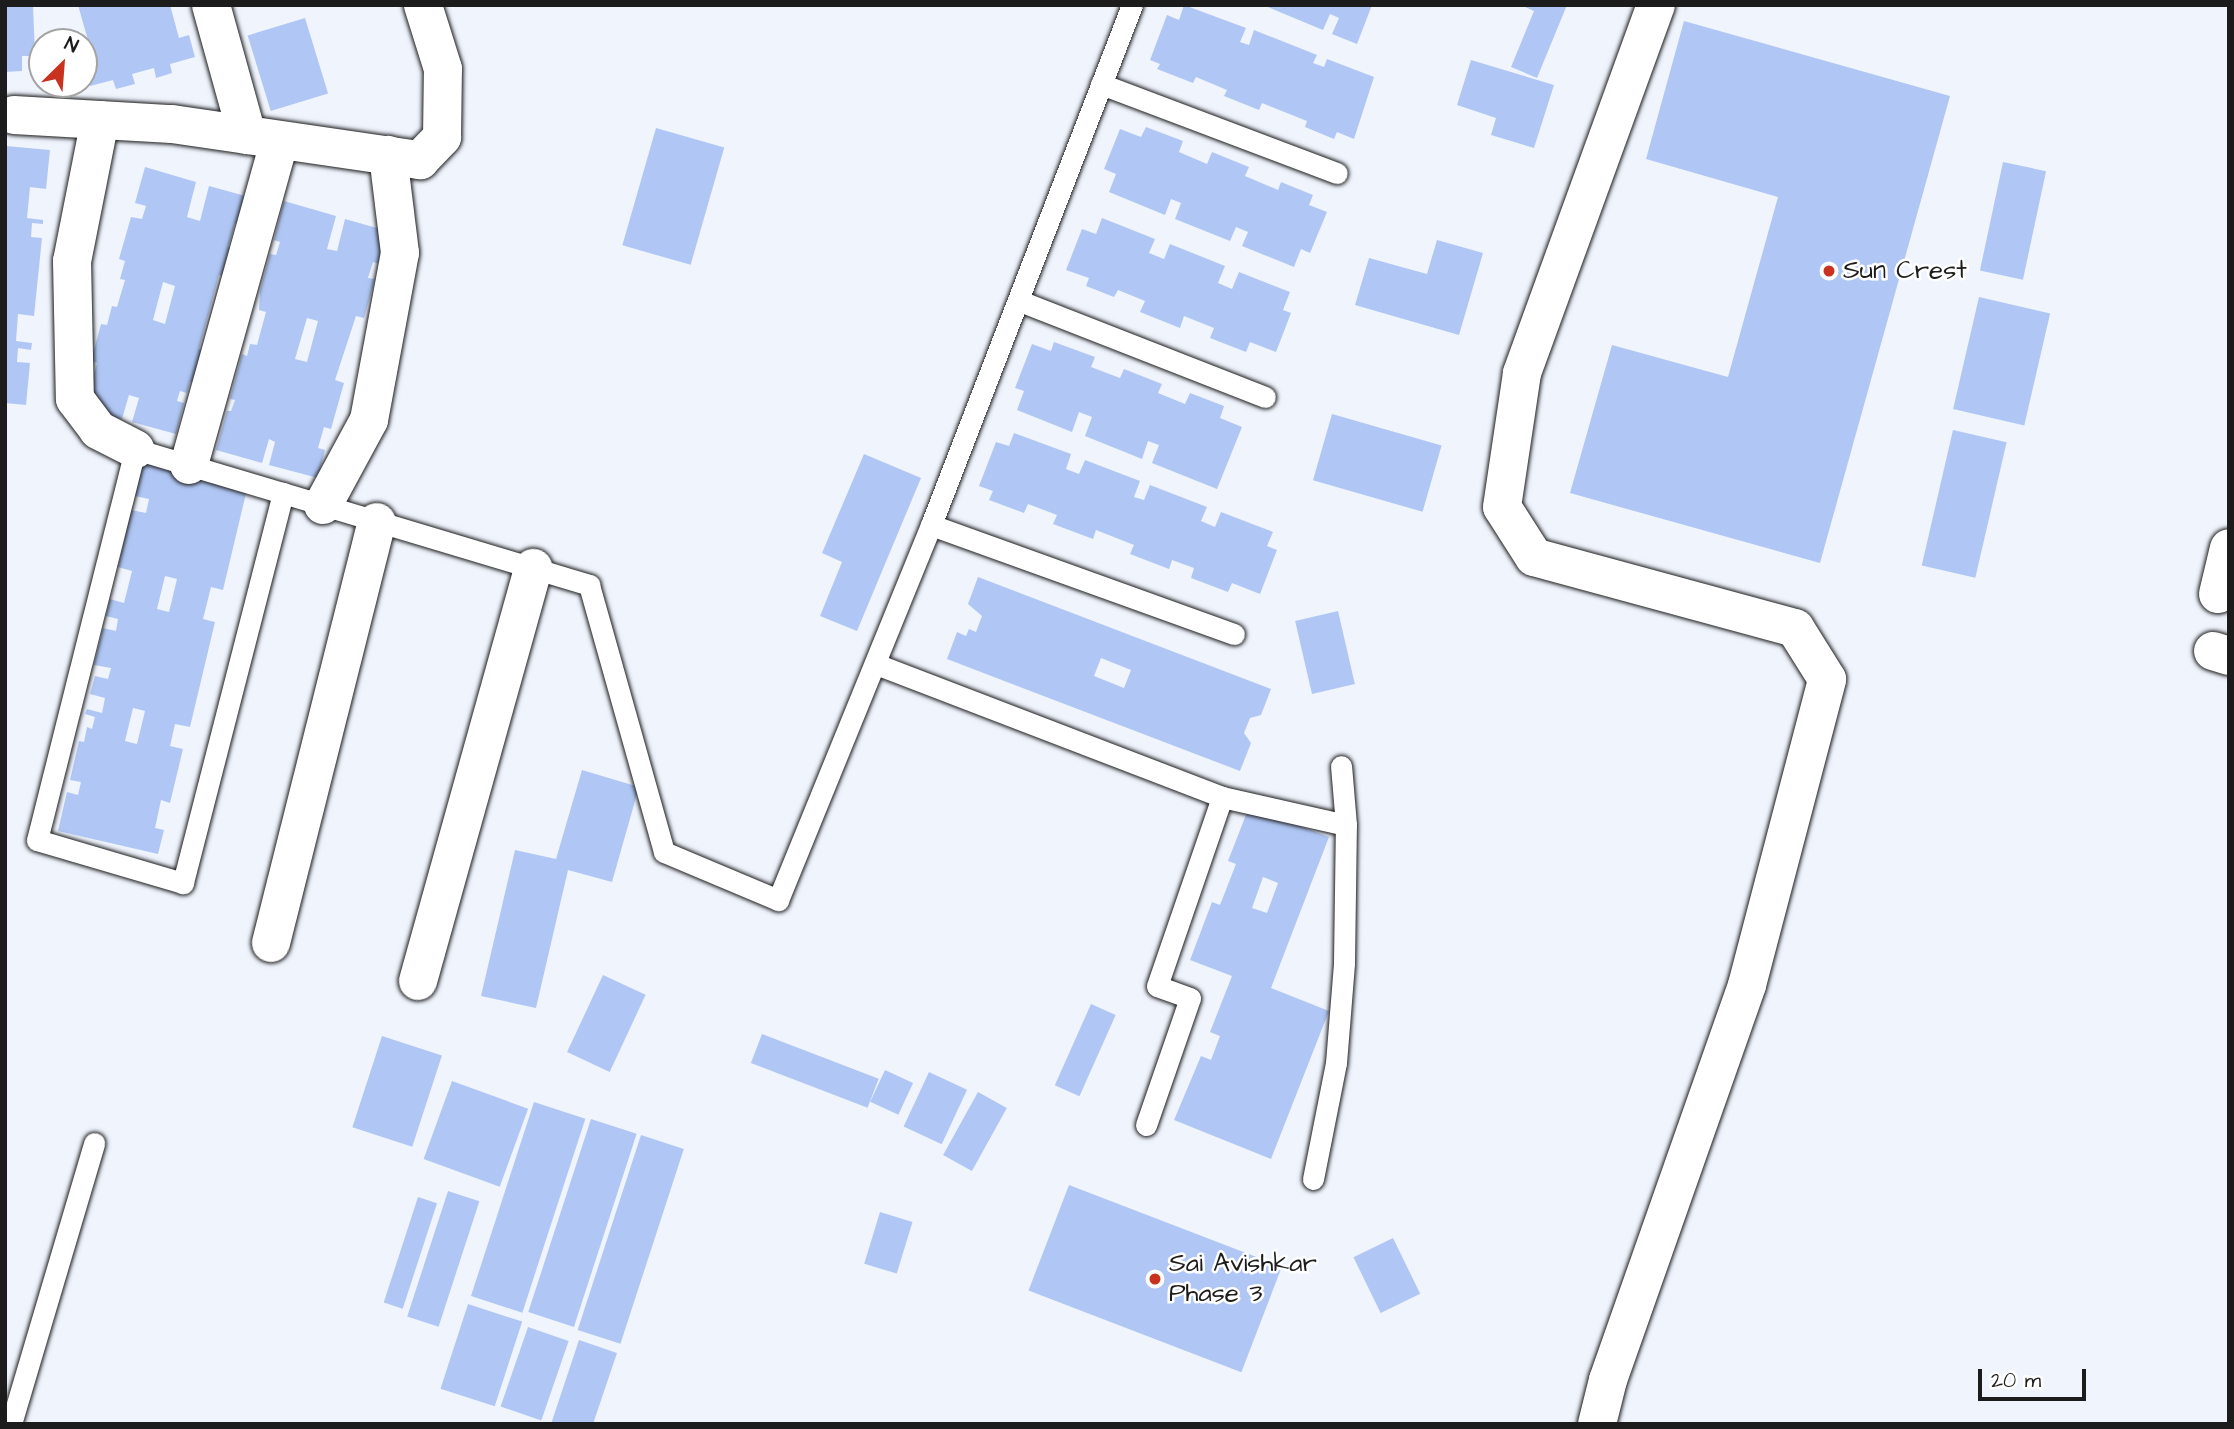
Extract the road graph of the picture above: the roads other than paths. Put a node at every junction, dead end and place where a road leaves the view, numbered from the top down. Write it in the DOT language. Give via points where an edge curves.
graph roads {
  1 [pos="211,5"];
  2 [pos="423,5"];
  3 [pos="1132,5"];
  4 [pos="1656,5"];
  5 [pos="1101,84"];
  6 [pos="14,115"];
  7 [pos="100,120"];
  8 [pos="264,138"];
  9 [pos="388,155"];
  10 [pos="1337,173"];
  11 [pos="1020,300"];
  12 [pos="1265,397"];
  13 [pos="135,449"];
  14 [pos="189,465"];
  15 [pos="284,493"];
  16 [pos="323,505"];
  17 [pos="377,522"];
  18 [pos="931,525"];
  19 [pos="2229,548"];
  20 [pos="533,568"];
  21 [pos="2218,594"];
  22 [pos="1234,634"];
  23 [pos="876,664"];
  24 [pos="1341,766"];
  25 [pos="1222,797"];
  26 [pos="1346,825"];
  27 [pos="271,943"];
  28 [pos="418,981"];
  29 [pos="1146,1125"];
  30 [pos="94,1143"];
  31 [pos="1313,1179"];
  32 [pos="11,1424"];
  33 [pos="1597,1424"];
  1 -- 8 [label="street"];
  2 -- 9 [label="street" via="443,69 442,137 420,160"];
  3 -- 5 [label="lane"];
  4 -- 33 [label="street" via="1522,373 1502,507 1534,558 1795,628 1828,679 1747,985 1608,1380"];
  5 -- 10 [label="lane"];
  5 -- 11 [label="lane"];
  6 -- 7 [label="street"];
  7 -- 8 [label="street"];
  7 -- 13 [label="street" via="72,261 75,399 98,430"];
  8 -- 9 [label="street"];
  8 -- 14 [label="street"];
  9 -- 16 [label="street" via="400,253 369,420"];
  11 -- 12 [label="lane"];
  11 -- 18 [label="lane"];
  13 -- 14 [label="lane"];
  13 -- 15 [label="lane" via="37,840 183,883"];
  14 -- 15 [label="lane"];
  15 -- 16 [label="lane"];
  16 -- 17 [label="lane"];
  17 -- 20 [label="lane"];
  17 -- 27 [label="street"];
  18 -- 22 [label="lane"];
  18 -- 23 [label="lane"];
  19 -- 21 [label="street"];
  20 -- 23 [label="lane" via="590,585 664,852 778,900"];
  20 -- 28 [label="street"];
  23 -- 25 [label="lane"];
  24 -- 26 [label="lane"];
  25 -- 26 [label="lane"];
  25 -- 29 [label="lane" via="1157,986 1190,998"];
  26 -- 31 [label="lane" via="1344,963 1336,1063"];
  30 -- 32 [label="lane"];
}
